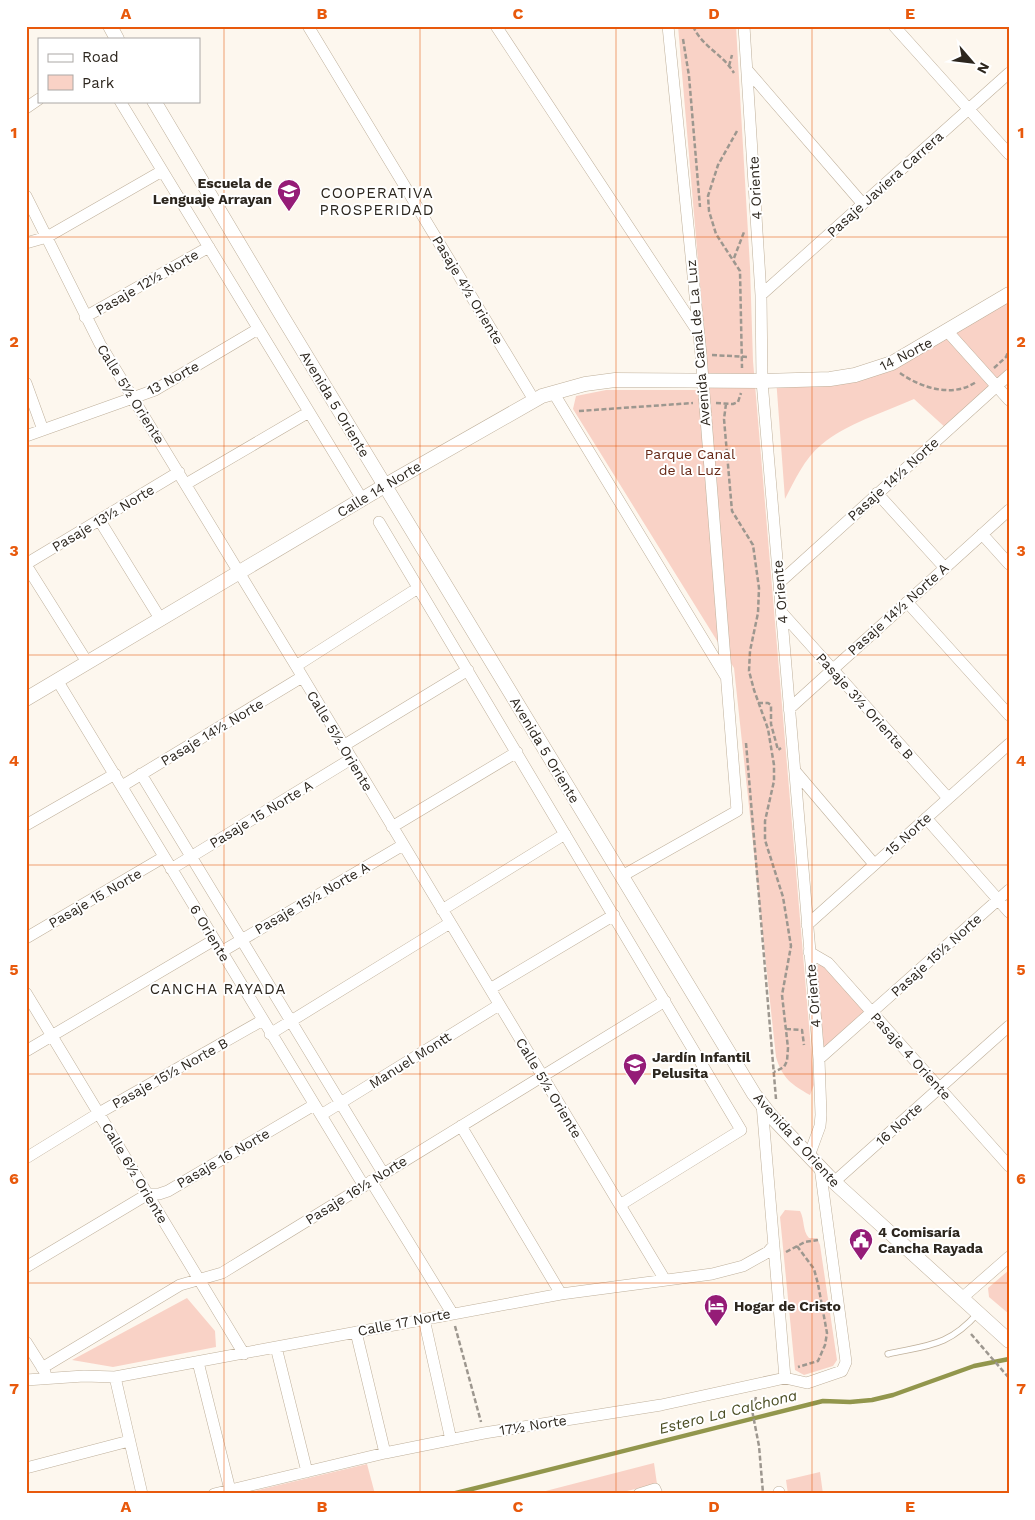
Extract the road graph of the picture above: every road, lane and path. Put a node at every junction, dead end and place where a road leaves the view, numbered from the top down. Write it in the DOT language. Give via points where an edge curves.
graph roads {
  1 [pos="308,26"];
  2 [pos="496,26"];
  3 [pos="668,26"];
  4 [pos="693,26"];
  5 [pos="744,26"];
  6 [pos="894,26"];
  7 [pos="748,71"];
  8 [pos="1009,72"];
  9 [pos="735,80"];
  10 [pos="38,100"];
  11 [pos="121,102"];
  12 [pos="155,102"];
  13 [pos="26,108"];
  14 [pos="968,109"];
  15 [pos="738,127"];
  16 [pos="1009,154"];
  17 [pos="162,171"];
  18 [pos="26,196"];
  19 [pos="862,203"];
  20 [pos="47,237"];
  21 [pos="26,243"];
  22 [pos="208,247"];
  23 [pos="1009,294"];
  24 [pos="761,295"];
  25 [pos="85,318"];
  26 [pos="258,329"];
  27 [pos="698,331"];
  28 [pos="948,332"];
  29 [pos="1009,350"];
  30 [pos="701,354"];
  31 [pos="742,356"];
  32 [pos="762,357"];
  33 [pos="892,364"];
  34 [pos="986,375"];
  35 [pos="1009,375"];
  36 [pos="702,379"];
  37 [pos="742,381"];
  38 [pos="762,381"];
  39 [pos="26,383"];
  40 [pos="997,386"];
  41 [pos="553,392"];
  42 [pos="133,397"];
  43 [pos="534,400"];
  44 [pos="1009,400"];
  45 [pos="704,403"];
  46 [pos="726,404"];
  47 [pos="308,412"];
  48 [pos="565,412"];
  49 [pos="43,430"];
  50 [pos="26,436"];
  51 [pos="178,472"];
  52 [pos="186,484"];
  53 [pos="384,486"];
  54 [pos="877,492"];
  55 [pos="362,499"];
  56 [pos="1009,510"];
  57 [pos="100,521"];
  58 [pos="379,522"];
  59 [pos="982,534"];
  60 [pos="26,564"];
  61 [pos="1009,564"];
  62 [pos="945,568"];
  63 [pos="239,572"];
  64 [pos="779,583"];
  65 [pos="418,588"];
  66 [pos="907,602"];
  67 [pos="783,614"];
  68 [pos="161,620"];
  69 [pos="87,662"];
  70 [pos="296,666"];
  71 [pos="832,669"];
  72 [pos="468,670"];
  73 [pos="302,677"];
  74 [pos="727,678"];
  75 [pos="57,680"];
  76 [pos="26,699"];
  77 [pos="758,703"];
  78 [pos="788,709"];
  79 [pos="1009,715"];
  80 [pos="781,742"];
  81 [pos="1009,744"];
  82 [pos="344,746"];
  83 [pos="517,752"];
  84 [pos="351,759"];
  85 [pos="795,771"];
  86 [pos="115,774"];
  87 [pos="141,774"];
  88 [pos="122,786"];
  89 [pos="948,798"];
  90 [pos="926,818"];
  91 [pos="26,825"];
  92 [pos="392,827"];
  93 [pos="565,834"];
  94 [pos="403,845"];
  95 [pos="164,857"];
  96 [pos="191,857"];
  97 [pos="874,864"];
  98 [pos="171,869"];
  99 [pos="622,876"];
  100 [pos="1009,890"];
  101 [pos="998,900"];
  102 [pos="442,910"];
  103 [pos="1009,912"];
  104 [pos="614,916"];
  105 [pos="450,923"];
  106 [pos="807,925"];
  107 [pos="26,938"];
  108 [pos="214,940"];
  109 [pos="241,940"];
  110 [pos="221,952"];
  111 [pos="809,952"];
  112 [pos="490,989"];
  113 [pos="26,993"];
  114 [pos="665,1001"];
  115 [pos="499,1005"];
  116 [pos="872,1012"];
  117 [pos="263,1020"];
  118 [pos="290,1021"];
  119 [pos="1009,1026"];
  120 [pos="270,1034"];
  121 [pos="52,1035"];
  122 [pos="26,1051"];
  123 [pos="819,1059"];
  124 [pos="774,1072"];
  125 [pos="542,1076"];
  126 [pos="939,1088"];
  127 [pos="340,1103"];
  128 [pos="762,1104"];
  129 [pos="314,1105"];
  130 [pos="99,1113"];
  131 [pos="320,1115"];
  132 [pos="461,1126"];
  133 [pos="809,1156"];
  134 [pos="26,1158"];
  135 [pos="1009,1166"];
  136 [pos="820,1167"];
  137 [pos="383,1173"];
  138 [pos="834,1182"];
  139 [pos="368,1183"];
  140 [pos="148,1194"];
  141 [pos="620,1205"];
  142 [pos="829,1238"];
  143 [pos="774,1245"];
  144 [pos="796,1246"];
  145 [pos="1009,1257"];
  146 [pos="776,1261"];
  147 [pos="26,1267"];
  148 [pos="199,1279"];
  149 [pos="665,1280"];
  150 [pos="561,1294"];
  151 [pos="962,1298"];
  152 [pos="452,1313"];
  153 [pos="978,1313"];
  154 [pos="424,1319"];
  155 [pos="965,1327"];
  156 [pos="356,1332"];
  157 [pos="1007,1340"];
  158 [pos="26,1342"];
  159 [pos="276,1347"];
  160 [pos="244,1354"];
  161 [pos="888,1354"];
  162 [pos="198,1362"];
  163 [pos="45,1373"];
  164 [pos="784,1374"];
  165 [pos="115,1377"];
  166 [pos="1009,1378"];
  167 [pos="26,1380"];
  168 [pos="752,1410"];
  169 [pos="484,1433"];
  170 [pos="451,1440"];
  171 [pos="129,1441"];
  172 [pos="385,1453"];
  173 [pos="26,1468"];
  174 [pos="307,1472"];
  175 [pos="230,1490"];
  176 [pos="779,1493"];
  177 [pos="142,1494"];
  178 [pos="214,1494"];
  179 [pos="639,1494"];
  180 [pos="656,1494"];
  1 -- 43 [label="street, Pasaje 4½ Oriente"];
  2 -- 27 [label="street"];
  3 -- 27 [label="street, Avenida Canal de La Luz"];
  4 -- 9 [label="path" via="710,51 730,66"];
  5 -- 7 [label="street, 4 Oriente"];
  6 -- 14 [label="street"];
  7 -- 19 [label="street"];
  7 -- 24 [label="street, 4 Oriente"];
  8 -- 14 [label="street, Pasaje Javiera Carrera"];
  10 -- 13 [label="street"];
  11 -- 17 [label="street"];
  12 -- 53 [label="street, Avenida 5 Oriente"];
  14 -- 16 [label="street"];
  14 -- 19 [label="street, Pasaje Javiera Carrera"];
  15 -- 31 [label="path" via="718,165 708,196 716,234 740,271"];
  17 -- 20 [label="street"];
  17 -- 22 [label="street"];
  18 -- 20 [label="street, Calle 5½ Oriente"];
  19 -- 24 [label="street, Pasaje Javiera Carrera"];
  20 -- 21 [label="street"];
  20 -- 25 [label="street, Calle 5½ Oriente"];
  22 -- 25 [label="street, Pasaje 12½ Norte"];
  22 -- 26 [label="street"];
  23 -- 28 [label="street, 14 Norte"];
  24 -- 32 [label="street, 4 Oriente"];
  25 -- 42 [label="street, Calle 5½ Oriente"];
  26 -- 42 [label="street, 13 Norte" via="155,390"];
  26 -- 47 [label="street"];
  27 -- 30 [label="street, Avenida Canal de La Luz"];
  28 -- 33 [label="street, 14 Norte"];
  28 -- 34 [label="street"];
  29 -- 34 [label="path" via="1006,357"];
  30 -- 31 [label="path"];
  30 -- 36 [label="street, Avenida Canal de La Luz"];
  31 -- 32 [label="path"];
  31 -- 37 [label="path"];
  32 -- 38 [label="street, 4 Oriente"];
  33 -- 34 [label="path" via="911,381 930,388 950,390 972,385"];
  33 -- 38 [label="street, 14 Norte" via="830,379"];
  34 -- 40 [label="street"];
  35 -- 40 [label="street, Pasaje 14½ Norte"];
  36 -- 37 [label="street, Calle 14 Norte"];
  36 -- 41 [label="street, Calle 14 Norte" via="615,380"];
  36 -- 45 [label="street, Avenida Canal de La Luz"];
  37 -- 38 [label="street, Calle 14 Norte"];
  37 -- 46 [label="path" via="738,402"];
  38 -- 64 [label="street, 4 Oriente"];
  39 -- 49 [label="street"];
  40 -- 44 [label="street"];
  40 -- 54 [label="street, Pasaje 14½ Norte"];
  41 -- 43 [label="street, Calle 14 Norte"];
  41 -- 48 [label="street"];
  42 -- 49 [label="street, 13 Norte"];
  42 -- 51 [label="street, Calle 5½ Oriente"];
  43 -- 53 [label="street, Calle 14 Norte"];
  45 -- 46 [label="path"];
  45 -- 48 [label="path" via="603,407"];
  45 -- 74 [label="street, Avenida Canal de La Luz"];
  46 -- 77 [label="path" via="724,420 732,511 754,545 759,588 749,671"];
  47 -- 52 [label="street"];
  47 -- 55 [label="street"];
  48 -- 74 [label="street"];
  49 -- 50 [label="street, 13 Norte"];
  51 -- 52 [label="street, Calle 5½ Oriente"];
  51 -- 57 [label="street, Pasaje 13½ Norte"];
  52 -- 63 [label="street, Calle 5½ Oriente"];
  53 -- 55 [label="street, Calle 14 Norte"];
  53 -- 99 [label="street, Avenida 5 Oriente"];
  54 -- 62 [label="street"];
  54 -- 64 [label="street, Pasaje 14½ Norte"];
  55 -- 63 [label="street, Calle 14 Norte"];
  56 -- 59 [label="street, Pasaje 14½ Norte A"];
  57 -- 60 [label="street, Pasaje 13½ Norte"];
  57 -- 68 [label="street"];
  58 -- 65 [label="street"];
  59 -- 61 [label="street"];
  59 -- 62 [label="street, Pasaje 14½ Norte A"];
  60 -- 69 [label="street"];
  62 -- 66 [label="street, Pasaje 14½ Norte A"];
  63 -- 68 [label="street, Calle 14 Norte"];
  63 -- 70 [label="street, Calle 5½ Oriente"];
  64 -- 67 [label="street, 4 Oriente"];
  65 -- 70 [label="street"];
  65 -- 72 [label="street"];
  66 -- 71 [label="street, Pasaje 14½ Norte A"];
  66 -- 79 [label="street"];
  67 -- 71 [label="street, Pasaje 3½ Oriente B"];
  67 -- 78 [label="street, 4 Oriente"];
  68 -- 69 [label="street, Calle 14 Norte"];
  69 -- 75 [label="street, Calle 14 Norte"];
  70 -- 73 [label="street, Calle 5½ Oriente"];
  71 -- 78 [label="street, Pasaje 14½ Norte A"];
  71 -- 89 [label="street, Pasaje 3½ Oriente B"];
  72 -- 82 [label="street"];
  72 -- 83 [label="street"];
  73 -- 82 [label="street, Calle 5½ Oriente"];
  73 -- 87 [label="street, Pasaje 14½ Norte"];
  74 -- 99 [label="street, Avenida Canal de La Luz" via="737,810"];
  75 -- 76 [label="street, Calle 14 Norte"];
  75 -- 86 [label="street, 6 Oriente"];
  77 -- 80 [label="path" via="771,705 778,750"];
  77 -- 124 [label="path" via="768,729 774,765 774,781 765,821 766,840 783,897 791,946 782,994 787,1061 784,1067"];
  78 -- 85 [label="street, 4 Oriente"];
  81 -- 89 [label="street, 15 Norte"];
  82 -- 84 [label="street, Calle 5½ Oriente"];
  83 -- 92 [label="street"];
  83 -- 93 [label="street"];
  84 -- 92 [label="street, Calle 5½ Oriente"];
  84 -- 96 [label="street, Pasaje 15 Norte A"];
  85 -- 97 [label="street"];
  85 -- 106 [label="street, 4 Oriente"];
  86 -- 88 [label="street, 6 Oriente"];
  86 -- 91 [label="street"];
  87 -- 88 [label="street, Pasaje 14½ Norte"];
  87 -- 96 [label="street, 6 Oriente"];
  88 -- 95 [label="street, 6 Oriente"];
  89 -- 90 [label="street, 15 Norte"];
  90 -- 97 [label="street, 15 Norte"];
  90 -- 101 [label="street"];
  92 -- 94 [label="street, Calle 5½ Oriente"];
  93 -- 102 [label="street"];
  93 -- 104 [label="street"];
  94 -- 102 [label="street, Calle 5½ Oriente"];
  94 -- 109 [label="street, Pasaje 15½ Norte A"];
  95 -- 98 [label="street, 6 Oriente"];
  95 -- 107 [label="street, Pasaje 15 Norte"];
  96 -- 98 [label="street, Pasaje 15 Norte A"];
  96 -- 109 [label="street, 6 Oriente"];
  97 -- 106 [label="street, 15 Norte"];
  98 -- 108 [label="street, 6 Oriente"];
  99 -- 128 [label="street, Avenida 5 Oriente"];
  100 -- 101 [label="street, Pasaje 15½ Norte"];
  101 -- 103 [label="street"];
  101 -- 116 [label="street, Pasaje 15½ Norte"];
  102 -- 105 [label="street, Calle 5½ Oriente"];
  104 -- 112 [label="street"];
  104 -- 114 [label="street"];
  105 -- 112 [label="street, Calle 5½ Oriente"];
  105 -- 118 [label="street"];
  106 -- 111 [label="street, 4 Oriente"];
  108 -- 110 [label="street, 6 Oriente"];
  108 -- 121 [label="street"];
  109 -- 110 [label="street, Pasaje 15½ Norte A"];
  109 -- 118 [label="street, 6 Oriente"];
  110 -- 117 [label="street, 6 Oriente"];
  111 -- 116 [label="street, Pasaje 4 Oriente" via="828,963"];
  111 -- 123 [label="street, 4 Oriente"];
  112 -- 115 [label="street, Calle 5½ Oriente"];
  113 -- 121 [label="street, Calle 6½ Oriente"];
  114 -- 125 [label="street, Pasaje 16½ Norte"];
  114 -- 141 [label="street" via="742,1130"];
  115 -- 125 [label="street, Calle 5½ Oriente"];
  115 -- 127 [label="street, Manuel Montt"];
  116 -- 123 [label="street, Pasaje 15½ Norte"];
  116 -- 126 [label="street, Pasaje 4 Oriente"];
  117 -- 120 [label="street, 6 Oriente"];
  117 -- 130 [label="street, Pasaje 15½ Norte B"];
  118 -- 120 [label="street"];
  118 -- 127 [label="street, 6 Oriente"];
  119 -- 126 [label="street, 16 Norte"];
  120 -- 129 [label="street, 6 Oriente"];
  121 -- 122 [label="street"];
  121 -- 130 [label="street, Calle 6½ Oriente"];
  123 -- 133 [label="street, 4 Oriente" via="820,1126"];
  125 -- 132 [label="street, Pasaje 16½ Norte"];
  125 -- 141 [label="street, Calle 5½ Oriente"];
  126 -- 135 [label="street, Pasaje 4 Oriente"];
  126 -- 138 [label="street, 16 Norte"];
  127 -- 131 [label="street, Manuel Montt"];
  127 -- 137 [label="street, 6 Oriente"];
  128 -- 133 [label="street, Avenida 5 Oriente"];
  128 -- 143 [label="street"];
  129 -- 131 [label="street, 6 Oriente"];
  129 -- 140 [label="street, Pasaje 16 Norte" via="168,1191"];
  130 -- 134 [label="street, Pasaje 15½ Norte B"];
  130 -- 140 [label="street, Calle 6½ Oriente"];
  131 -- 139 [label="street, 6 Oriente"];
  132 -- 137 [label="street, Pasaje 16½ Norte"];
  132 -- 150 [label="street"];
  133 -- 136 [label="street, Avenida 5 Oriente"];
  136 -- 138 [label="street, Avenida 5 Oriente"];
  136 -- 142 [label="street"];
  137 -- 139 [label="street, Pasaje 16½ Norte"];
  138 -- 151 [label="street, Avenida 5 Oriente"];
  139 -- 148 [label="street, Pasaje 16½ Norte" via="222,1273"];
  139 -- 152 [label="street, 6 Oriente"];
  140 -- 147 [label="street, Pasaje 16 Norte"];
  140 -- 148 [label="street, Calle 6½ Oriente"];
  141 -- 149 [label="street, Calle 5½ Oriente"];
  142 -- 144 [label="path"];
  142 -- 164 [label="street, 17½ Norte" via="846,1362 842,1371 807,1383"];
  143 -- 146 [label="street"];
  143 -- 149 [label="street, Calle 17 Norte" via="756,1259 728,1271"];
  144 -- 146 [label="path"];
  144 -- 164 [label="path" via="814,1269 827,1333 818,1361"];
  145 -- 151 [label="street"];
  146 -- 164 [label="street"];
  148 -- 160 [label="street, Calle 6½ Oriente"];
  148 -- 163 [label="street, Pasaje 16½ Norte" via="180,1285"];
  149 -- 150 [label="street, Calle 17 Norte"];
  150 -- 152 [label="street, Calle 17 Norte"];
  151 -- 153 [label="street, Avenida 5 Oriente"];
  152 -- 154 [label="street, Calle 17 Norte"];
  152 -- 169 [label="path"];
  153 -- 155 [label="lane"];
  153 -- 157 [label="street, Avenida 5 Oriente"];
  154 -- 156 [label="street, Calle 17 Norte"];
  154 -- 170 [label="street"];
  155 -- 161 [label="lane" via="942,1342"];
  155 -- 166 [label="path"];
  156 -- 159 [label="street, Calle 17 Norte"];
  156 -- 172 [label="street"];
  158 -- 163 [label="street"];
  159 -- 160 [label="street, Calle 17 Norte"];
  159 -- 174 [label="street"];
  160 -- 162 [label="street, Calle 17 Norte"];
  162 -- 165 [label="street, Calle 17 Norte"];
  162 -- 175 [label="street"];
  163 -- 165 [label="street, Calle 17 Norte"];
  163 -- 167 [label="street, Calle 17 Norte"];
  164 -- 169 [label="street, 17½ Norte" via="661,1406"];
  165 -- 171 [label="street"];
  168 -- 176 [label="path" via="763,1493"];
  169 -- 170 [label="street, 17½ Norte"];
  170 -- 172 [label="street, 17½ Norte"];
  171 -- 173 [label="street"];
  171 -- 177 [label="street"];
  172 -- 174 [label="street, 17½ Norte"];
  174 -- 175 [label="street, 17½ Norte"];
  175 -- 178 [label="street, 17½ Norte"];
  179 -- 180 [label="street" via="656,1489"];
}
